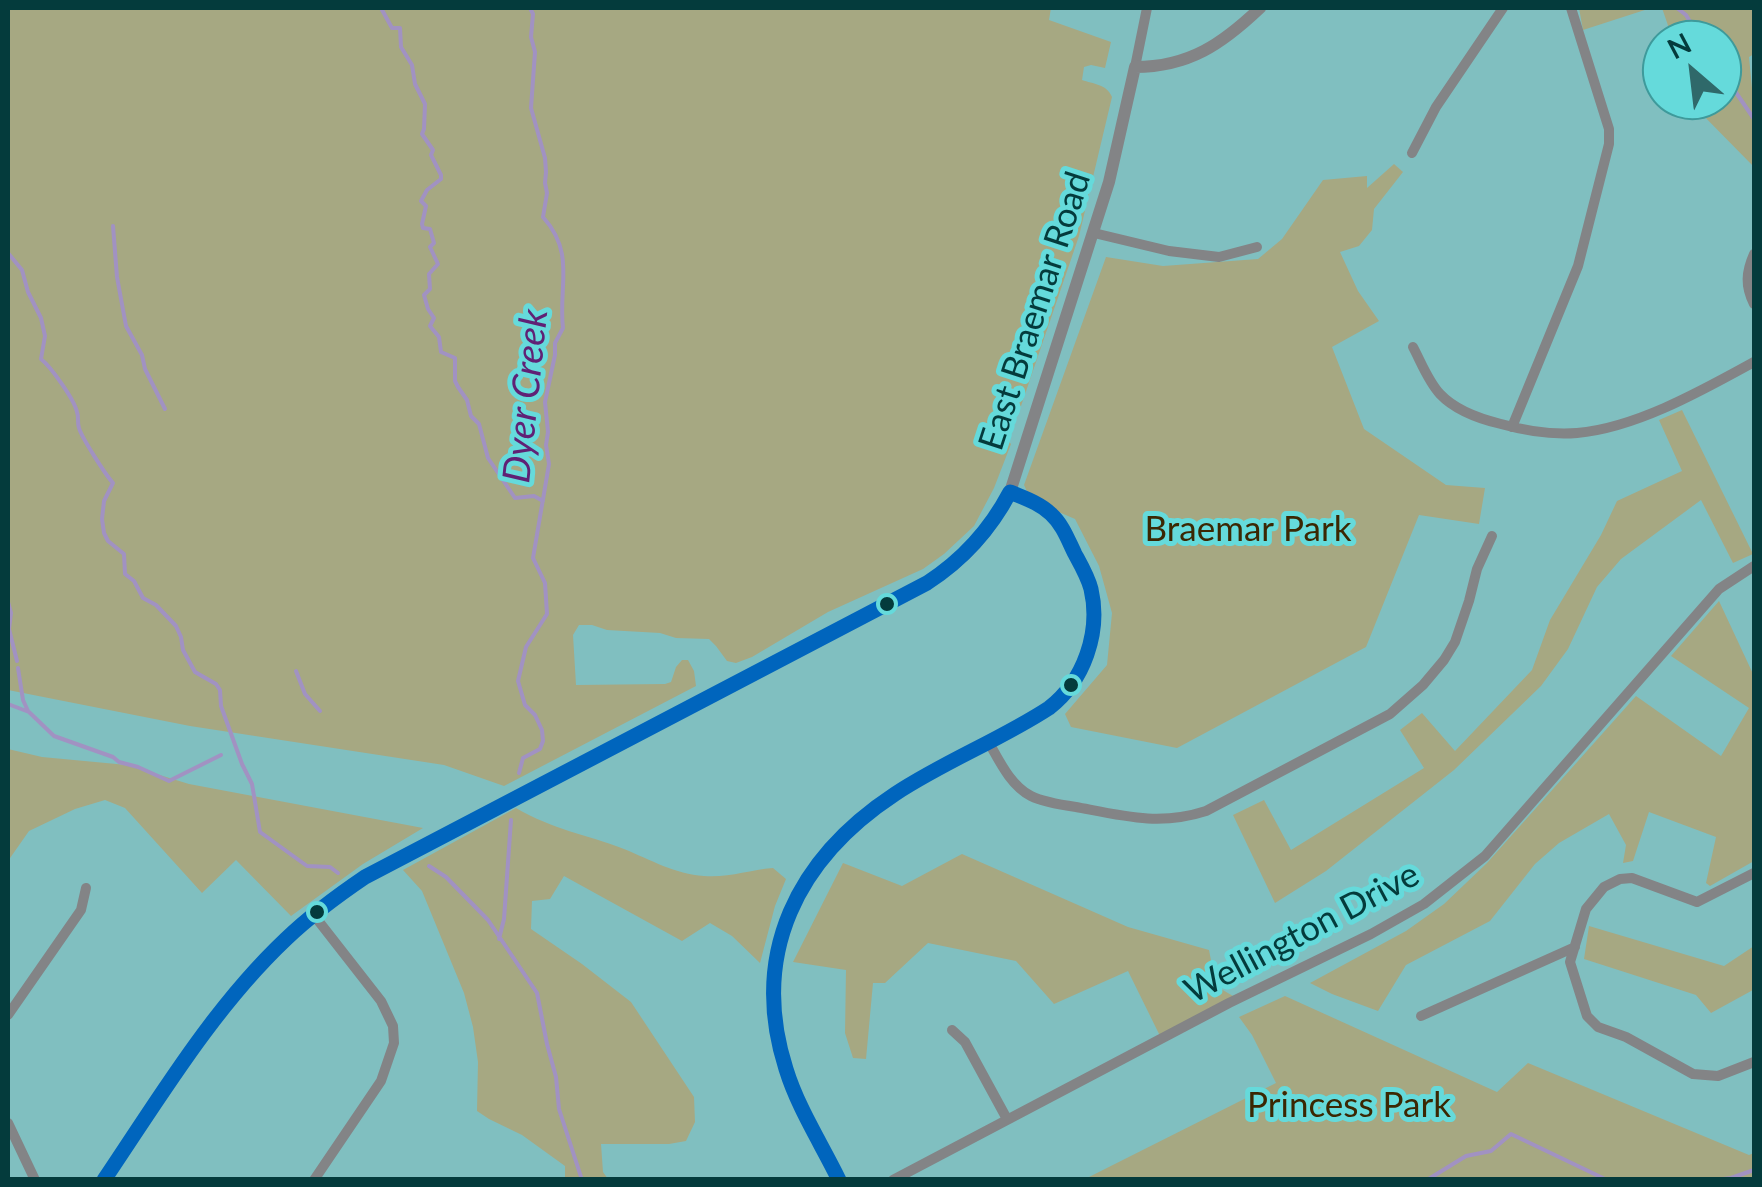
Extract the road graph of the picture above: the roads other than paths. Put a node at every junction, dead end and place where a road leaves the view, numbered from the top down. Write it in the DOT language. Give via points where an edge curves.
graph roads {
  1 [pos="1147,8"];
  2 [pos="1260,8"];
  3 [pos="1503,8"];
  4 [pos="1571,8"];
  5 [pos="1135,67"];
  6 [pos="1412,153"];
  7 [pos="1094,232"];
  8 [pos="1257,247"];
  9 [pos="1754,254"];
  10 [pos="1754,304"];
  11 [pos="1413,347"];
  12 [pos="1754,362"];
  13 [pos="1512,427"];
  14 [pos="1010,492"];
  15 [pos="1492,536"];
  16 [pos="1754,566"];
  17 [pos="988,741"];
  18 [pos="1754,873"];
  19 [pos="86,888"];
  20 [pos="313,914"];
  21 [pos="1575,947"];
  22 [pos="8,1015"];
  23 [pos="1421,1016"];
  24 [pos="952,1030"];
  25 [pos="1754,1062"];
  26 [pos="1007,1119"];
  27 [pos="8,1123"];
  28 [pos="35,1180"];
  29 [pos="104,1180"];
  30 [pos="314,1180"];
  31 [pos="839,1180"];
  32 [pos="894,1180"];
  1 -- 5 [label="street, East Braemar Road"];
  2 -- 5 [label="street" via="1193,57"];
  3 -- 6 [label="street"];
  4 -- 13 [label="street" via="1608,144 1578,266"];
  5 -- 7 [label="street, East Braemar Road"];
  7 -- 8 [label="street" via="1219,258"];
  7 -- 14 [label="street, East Braemar Road"];
  9 -- 10 [label="street" via="1748,291"];
  11 -- 13 [label="street" via="1440,394 1459,409"];
  12 -- 13 [label="street" via="1692,396 1610,427 1578,433"];
  14 -- 17 [label="street" via="1051,514 1063,529 1092,589 1094,628 1082,671 1054,705"];
  14 -- 20 [label="street, East Braemar Road" via="976,544 928,584 365,877"];
  15 -- 17 [label="street" via="1455,642 1422,686 1390,714 1206,812 1140,820 1030,796"];
  16 -- 26 [label="street, Wellington Drive" via="1719,589 1485,856 1424,904"];
  17 -- 31 [label="street" via="860,817 807,876 786,920 773,989 777,1043 795,1095"];
  18 -- 21 [label="street" via="1697,902 1620,878 1586,909"];
  19 -- 22 [label="street" via="81,910"];
  20 -- 29 [label="street, East Braemar Road" via="236,991"];
  20 -- 30 [label="street" via="381,1000 394,1043 382,1081"];
  21 -- 23 [label="street"];
  21 -- 25 [label="street" via="1570,962 1587,1016 1598,1026 1693,1074 1718,1076"];
  24 -- 26 [label="street" via="966,1042"];
  26 -- 32 [label="street, Wellington Drive"];
  27 -- 28 [label="street"];
}
